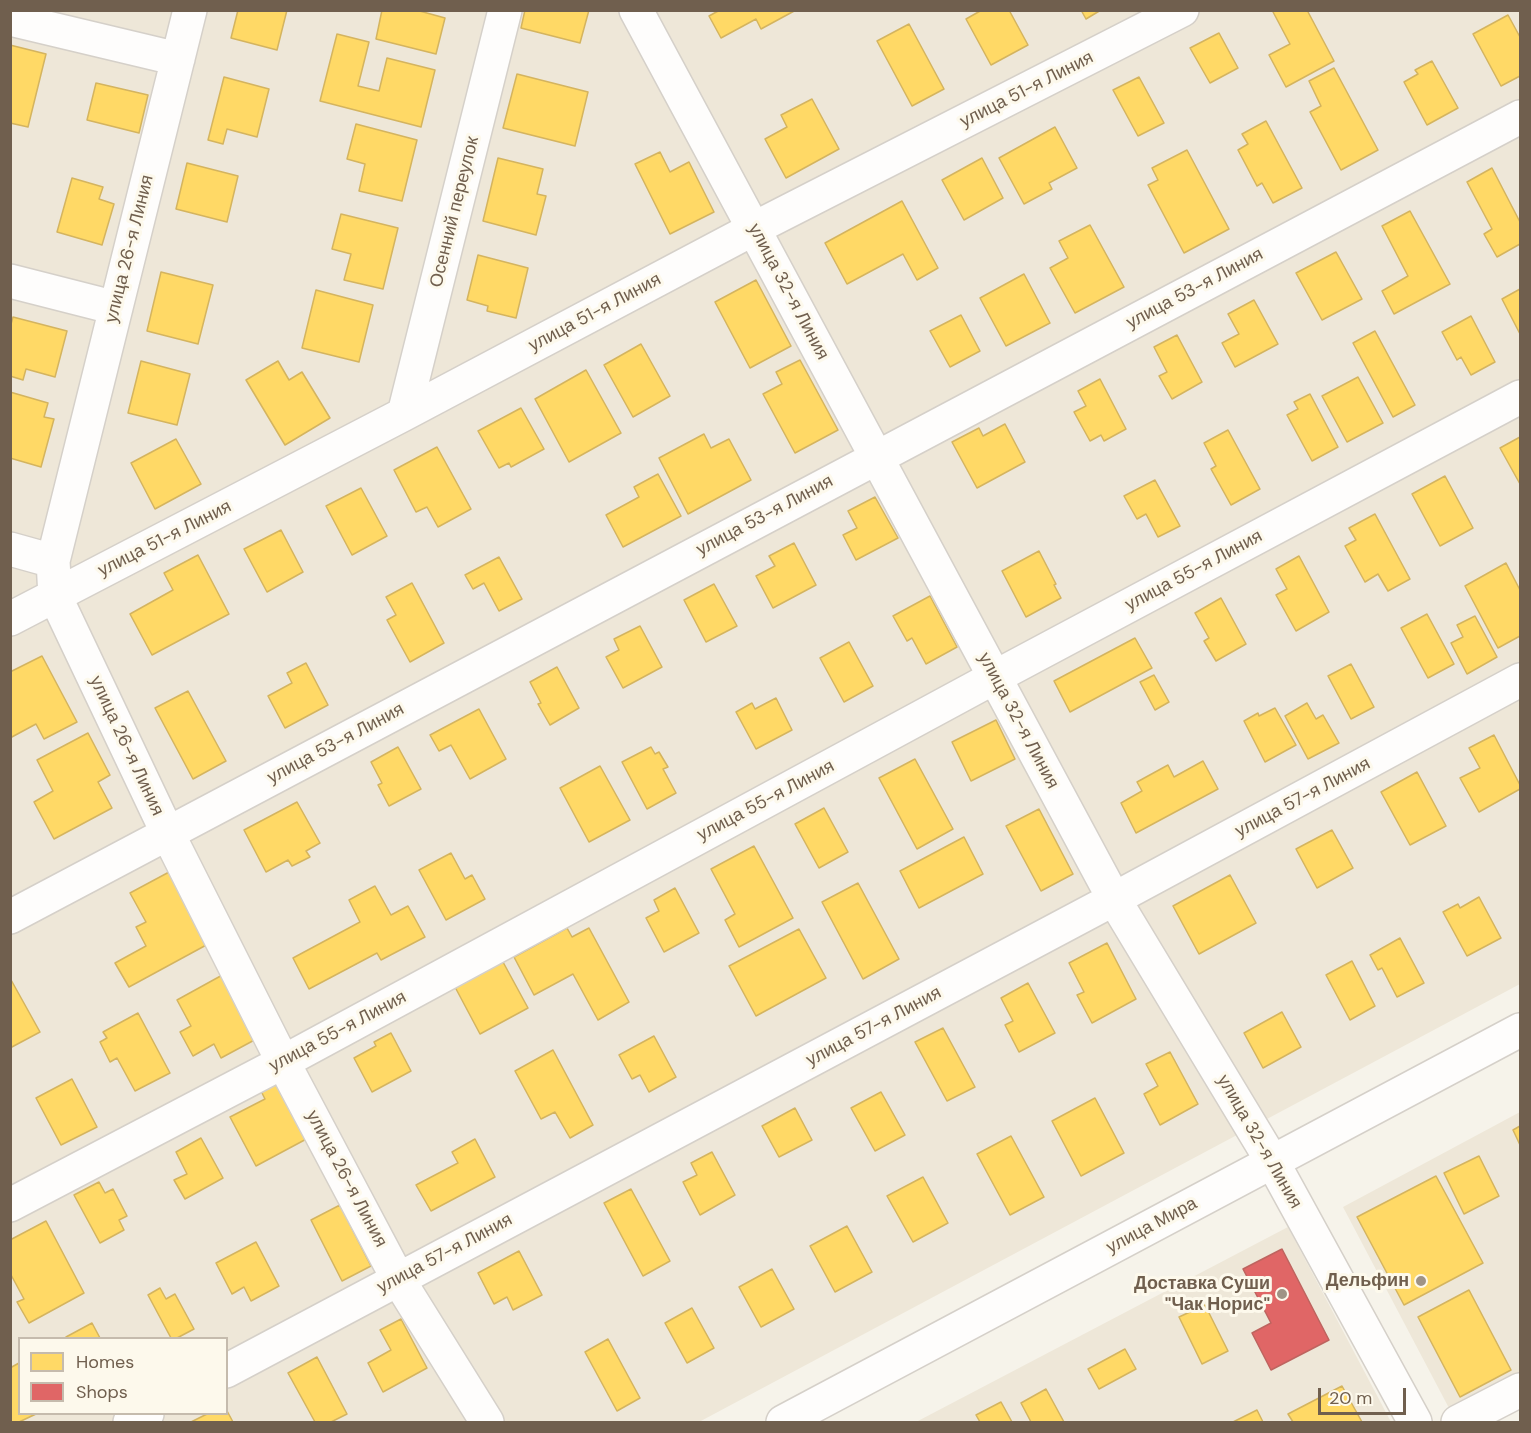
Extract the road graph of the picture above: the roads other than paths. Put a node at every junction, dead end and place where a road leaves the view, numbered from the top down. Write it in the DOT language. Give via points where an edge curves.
graph roads {
  1 [pos="190,10"];
  2 [pos="505,10"];
  3 [pos="1182,10"];
  4 [pos="646,14"];
  5 [pos="10,19"];
  6 [pos="178,59"];
  7 [pos="1521,117"];
  8 [pos="755,228"];
  9 [pos="10,281"];
  10 [pos="116,308"];
  11 [pos="1521,397"];
  12 [pos="404,414"];
  13 [pos="876,458"];
  14 [pos="10,549"];
  15 [pos="53,561"];
  16 [pos="56,596"];
  17 [pos="10,620"];
  18 [pos="995,677"];
  19 [pos="1521,680"];
  20 [pos="168,834"];
  21 [pos="1114,899"];
  22 [pos="10,917"];
  23 [pos="1521,1030"];
  24 [pos="283,1062"];
  25 [pos="1272,1161"];
  26 [pos="10,1205"];
  27 [pos="398,1279"];
  28 [pos="228,1370"];
  29 [pos="1521,1390"];
  30 [pos="487,1422"];
  31 [pos="783,1422"];
  32 [pos="1415,1422"];
  33 [pos="1458,1422"];
  1 -- 6 [label="street, улица 26-я Линия"];
  2 -- 12 [label="street, Осенний переулок"];
  3 -- 8 [label="street, улица 51-я Линия"];
  4 -- 8 [label="street, улица 32-я Линия"];
  5 -- 6 [label="street"];
  6 -- 10 [label="street, улица 26-я Линия"];
  7 -- 13 [label="street, улица 53-я Линия"];
  8 -- 12 [label="street, улица 51-я Линия"];
  8 -- 13 [label="street, улица 32-я Линия"];
  9 -- 10 [label="street"];
  10 -- 15 [label="street, улица 26-я Линия"];
  11 -- 18 [label="street, улица 55-я Линия"];
  12 -- 16 [label="street, улица 51-я Линия"];
  13 -- 18 [label="street, улица 32-я Линия"];
  13 -- 20 [label="street, улица 53-я Линия"];
  14 -- 15 [label="street"];
  15 -- 16 [label="street, улица 26-я Линия"];
  16 -- 17 [label="street, улица 51-я Линия"];
  16 -- 20 [label="street, улица 26-я Линия"];
  18 -- 21 [label="street, улица 32-я Линия"];
  18 -- 24 [label="street, улица 55-я Линия"];
  19 -- 21 [label="street, улица 57-я Линия"];
  20 -- 22 [label="street, улица 53-я Линия"];
  20 -- 24 [label="street, улица 26-я Линия"];
  21 -- 25 [label="street, улица 32-я Линия"];
  21 -- 27 [label="street, улица 57-я Линия"];
  23 -- 25 [label="street, улица Мира"];
  24 -- 26 [label="street, улица 55-я Линия"];
  24 -- 27 [label="street, улица 26-я Линия"];
  25 -- 31 [label="street, улица Мира"];
  25 -- 32 [label="street, улица 32-я Линия"];
  27 -- 28 [label="street, улица 57-я Линия"];
  27 -- 30 [label="street, улица 26-я Линия"];
  29 -- 33 [label="street"];
}
